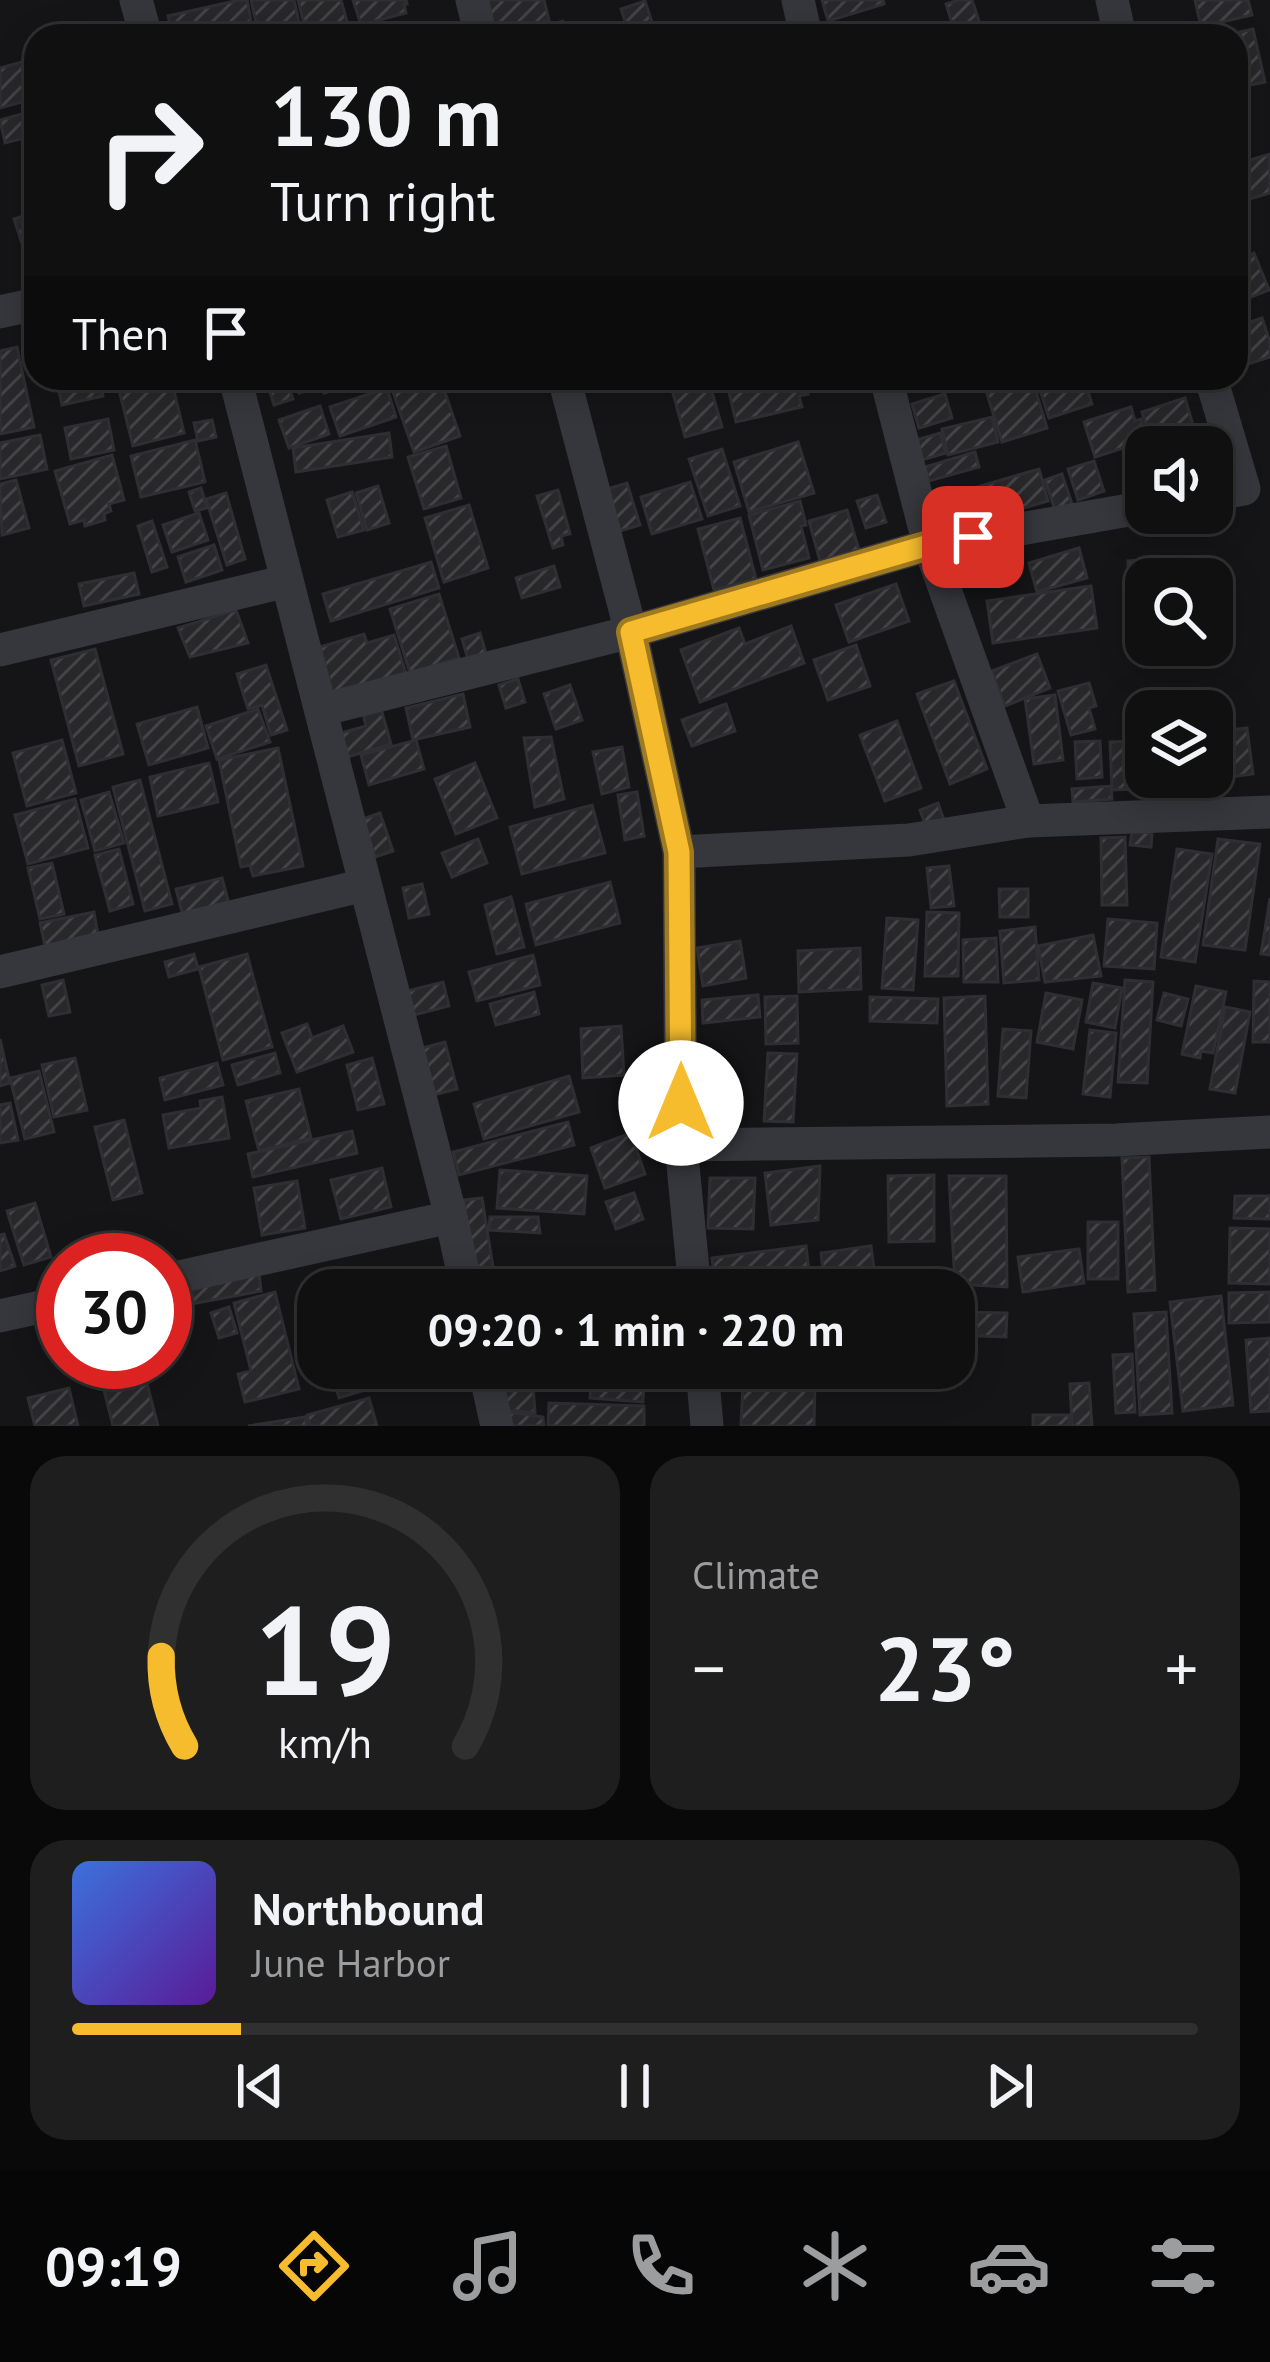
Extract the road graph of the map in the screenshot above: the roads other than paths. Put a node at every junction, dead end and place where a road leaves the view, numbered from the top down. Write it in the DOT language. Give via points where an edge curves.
graph roads {
  1 [pos="238,390"];
  2 [pos="567,390"];
  3 [pos="889,390"];
  4 [pos="1214,390"];
  5 [pos="1242,491"];
  6 [pos="1125,511"];
  7 [pos="929,545"];
  8 [pos="287,581"];
  9 [pos="631,632"];
  10 [pos="0,650"];
  11 [pos="321,710"];
  12 [pos="1270,812"];
  13 [pos="1028,821"];
  14 [pos="679,852"];
  15 [pos="365,885"];
  16 [pos="0,972"];
  17 [pos="1270,1132"];
  18 [pos="682,1145"];
  19 [pos="451,1217"];
  20 [pos="462,1269"];
  21 [pos="693,1269"];
  22 [pos="192,1274"];
  23 [pos="36,1308"];
  24 [pos="0,1316"];
  25 [pos="489,1389"];
  26 [pos="704,1389"];
  27 [pos="497,1426"];
  28 [pos="707,1426"];
  1 -- 8 [label="street"];
  2 -- 9 [label="street"];
  3 -- 7 [label="street"];
  4 -- 5 [label="street"];
  6 -- 7 [label="street"];
  7 -- 9 [label="street"];
  7 -- 13 [label="street"];
  8 -- 10 [label="street"];
  8 -- 11 [label="street"];
  9 -- 11 [label="street"];
  9 -- 14 [label="street"];
  11 -- 15 [label="street"];
  12 -- 13 [label="street"];
  13 -- 14 [label="street" via="909,840"];
  14 -- 18 [label="street"];
  15 -- 16 [label="street"];
  15 -- 19 [label="street"];
  17 -- 18 [label="street"];
  18 -- 21 [label="street"];
  19 -- 20 [label="street"];
  19 -- 22 [label="street"];
  23 -- 24 [label="street"];
  25 -- 27 [label="street"];
  26 -- 28 [label="street"];
}
